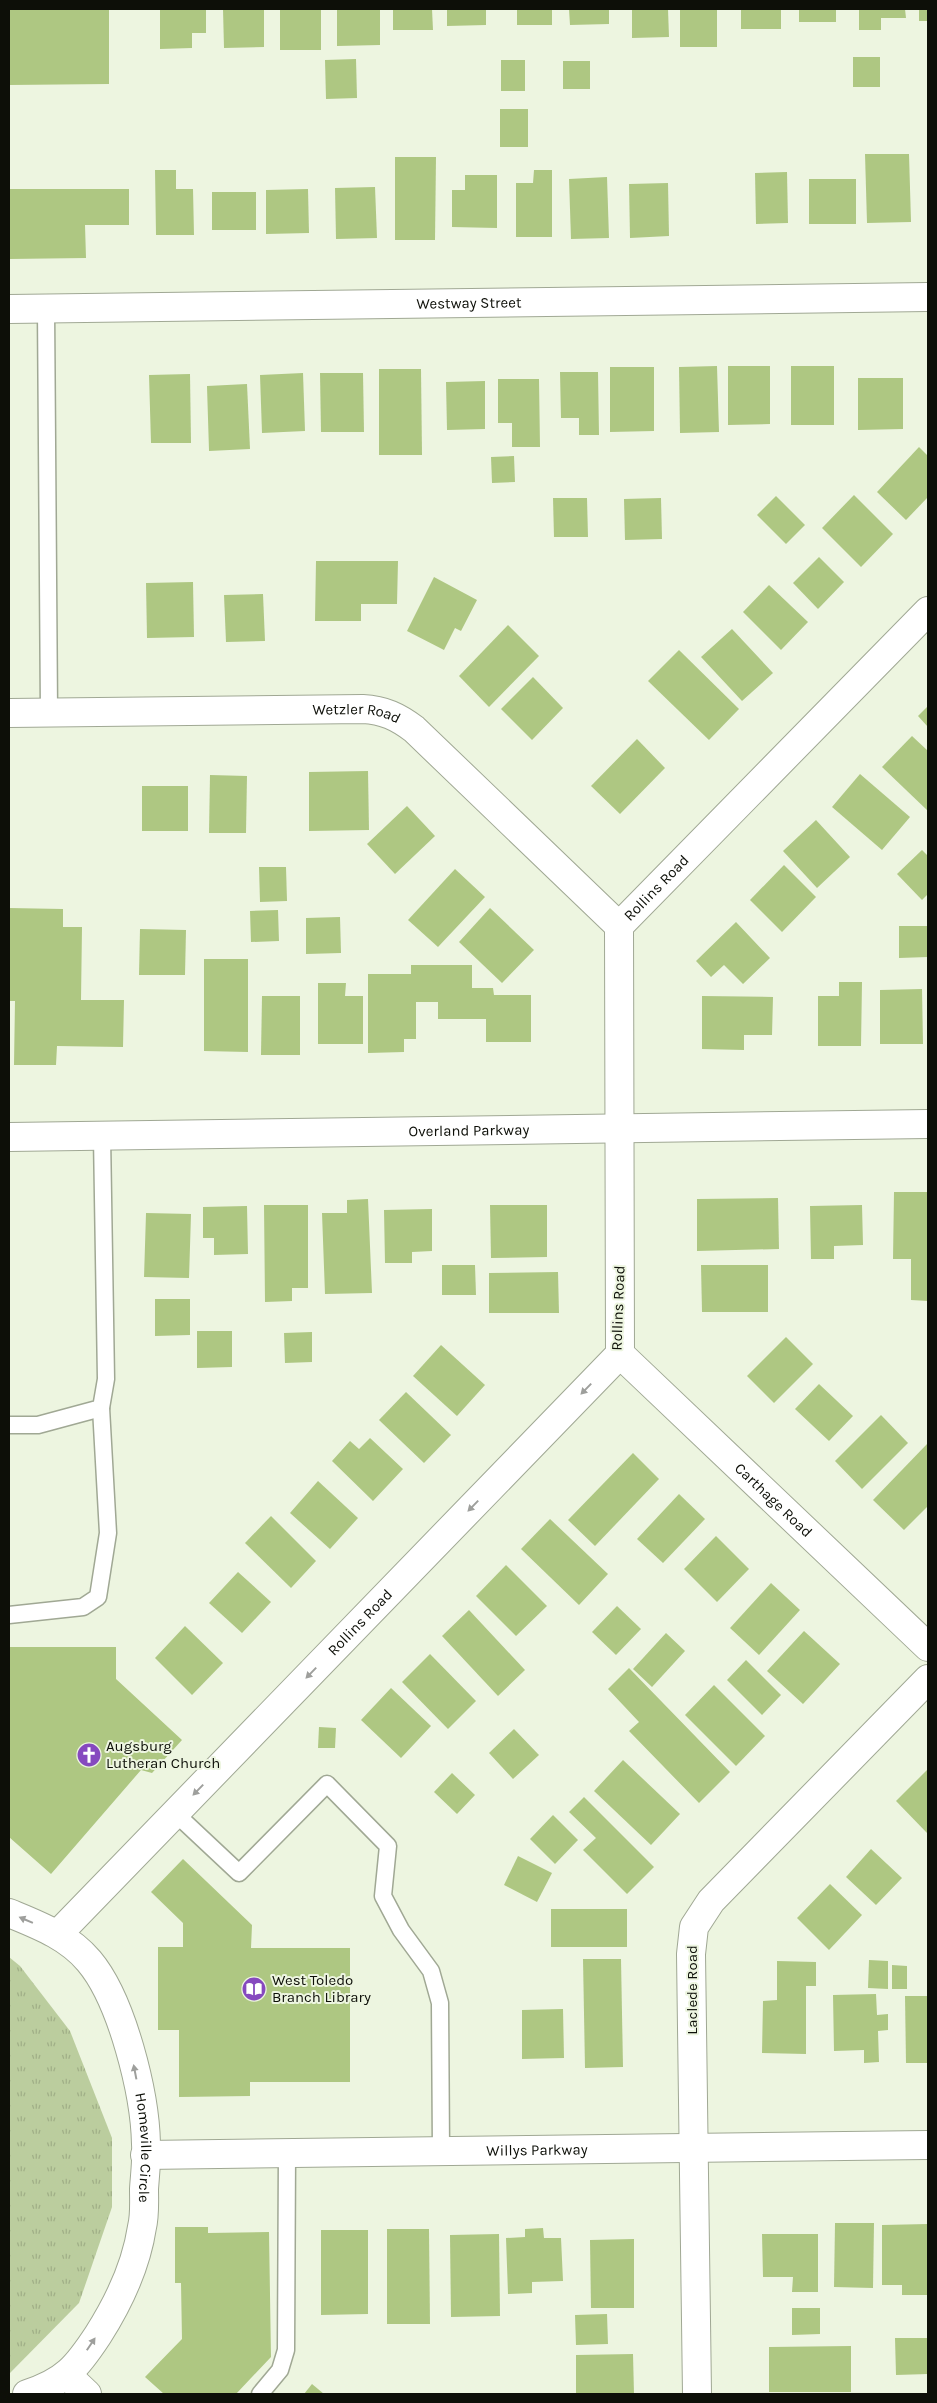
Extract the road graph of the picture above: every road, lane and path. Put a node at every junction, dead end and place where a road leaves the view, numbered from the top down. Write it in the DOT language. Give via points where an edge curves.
graph roads {
  1 [pos="928,297"];
  2 [pos="9,309"];
  3 [pos="46,309"];
  4 [pos="928,611"];
  5 [pos="49,712"];
  6 [pos="9,713"];
  7 [pos="620,926"];
  8 [pos="928,1124"];
  9 [pos="620,1130"];
  10 [pos="102,1136"];
  11 [pos="9,1137"];
  12 [pos="620,1354"];
  13 [pos="101,1408"];
  14 [pos="9,1425"];
  15 [pos="9,1615"];
  16 [pos="928,1647"];
  17 [pos="928,1679"];
  18 [pos="176,1813"];
  19 [pos="9,1913"];
  20 [pos="58,1934"];
  21 [pos="928,2145"];
  22 [pos="694,2147"];
  23 [pos="441,2151"];
  24 [pos="287,2153"];
  25 [pos="146,2155"];
  26 [pos="67,2375"];
  27 [pos="28,2394"];
  28 [pos="87,2394"];
  29 [pos="260,2394"];
  30 [pos="697,2394"];
  1 -- 3 [label="street, Westway Street"];
  2 -- 3 [label="street, Westway Street"];
  3 -- 5 [label="lane"];
  4 -- 7 [label="street, Rollins Road"];
  5 -- 6 [label="street, Wetzler Road"];
  5 -- 7 [label="street, Wetzler Road" via="363,709 396,716 414,729"];
  7 -- 9 [label="street, Rollins Road"];
  8 -- 9 [label="street, Overland Parkway"];
  9 -- 10 [label="street, Overland Parkway"];
  9 -- 12 [label="street, Rollins Road"];
  10 -- 11 [label="street, Overland Parkway"];
  10 -- 13 [label="lane" via="106,1379"];
  12 -- 16 [label="street, Carthage Road"];
  12 -- 18 [label="street, Rollins Road, one-way"];
  13 -- 14 [label="lane" via="38,1426"];
  13 -- 15 [label="lane" via="108,1533 98,1598 83,1607"];
  17 -- 22 [label="street, Laclede Road" via="699,1916 691,1941"];
  18 -- 20 [label="street, Rollins Road"];
  18 -- 23 [label="lane" via="239,1873 327,1784 388,1846 384,1896 401,1930 431,1971 440,2002"];
  20 -- 19 [label="street, Homeville Circle, one-way"];
  25 -- 20 [label="street, Homeville Circle, one-way" via="141,2099 131,2051 114,2002 89,1961"];
  21 -- 22 [label="street, Willys Parkway"];
  22 -- 23 [label="street, Willys Parkway"];
  22 -- 30 [label="street, Laclede Road"];
  23 -- 24 [label="street, Willys Parkway"];
  24 -- 25 [label="street, Willys Parkway"];
  24 -- 29 [label="lane" via="286,2350 280,2370"];
  26 -- 25 [label="street, Homeville Circle, one-way" via="75,2369 117,2306 131,2269 143,2227"];
  26 -- 27 [label="street, Homeville Circle" via="48,2388"];
  26 -- 28 [label="street"];
}
